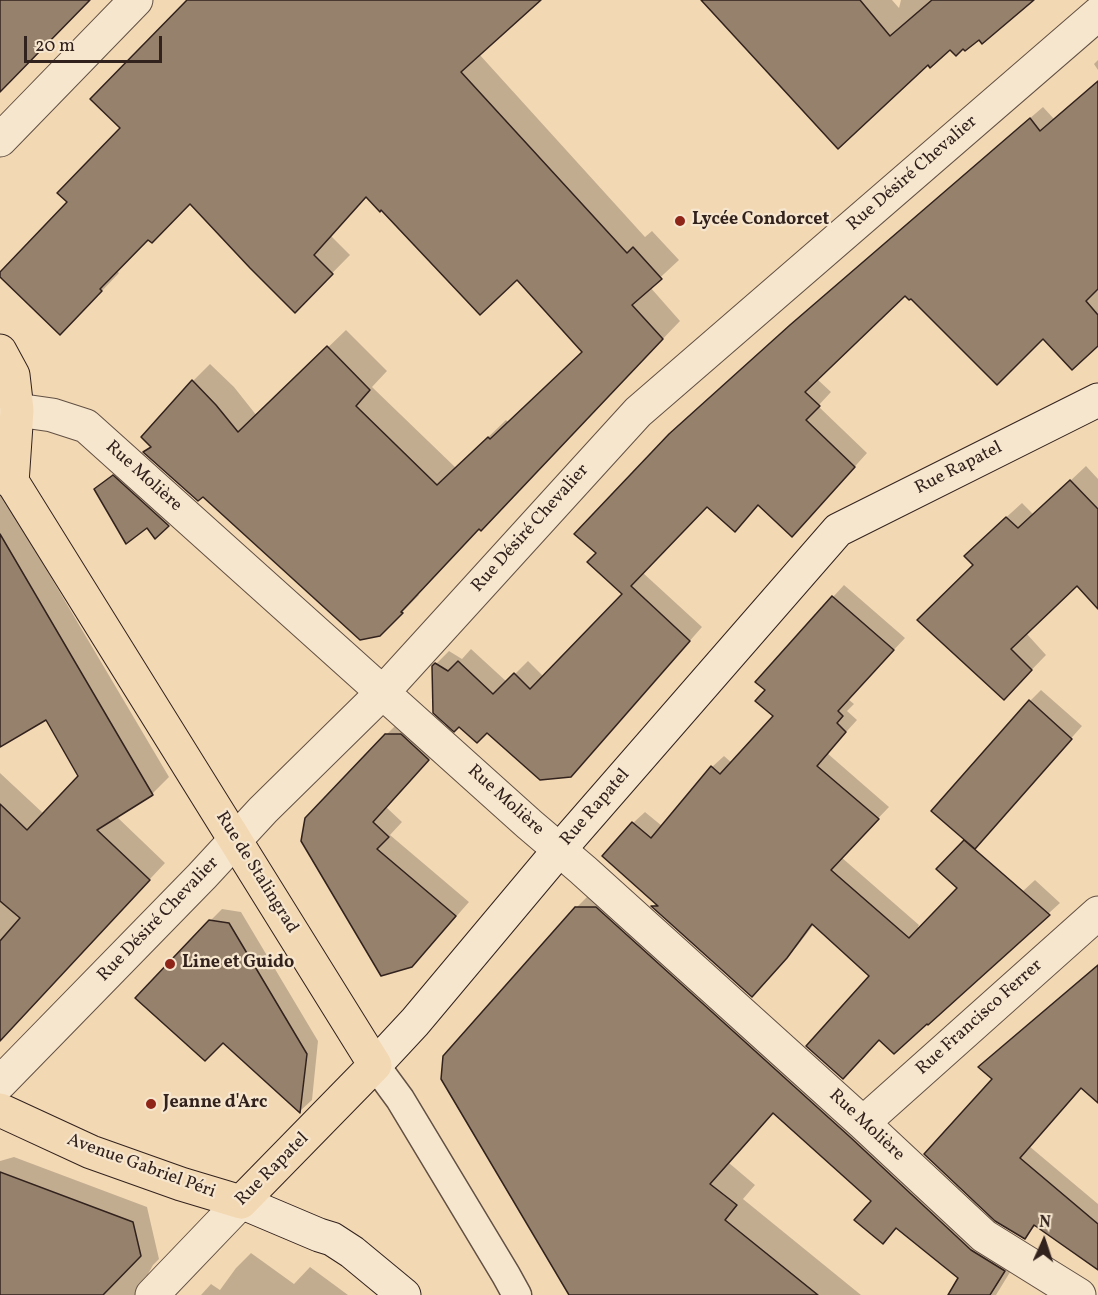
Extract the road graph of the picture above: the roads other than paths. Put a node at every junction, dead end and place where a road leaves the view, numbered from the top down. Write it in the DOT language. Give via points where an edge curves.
graph roads {
  1 [pos="136,0"];
  2 [pos="1098,14"];
  3 [pos="0,140"];
  4 [pos="0,351"];
  5 [pos="1098,400"];
  6 [pos="8,412"];
  7 [pos="6,473"];
  8 [pos="383,692"];
  9 [pos="235,840"];
  10 [pos="560,849"];
  11 [pos="1098,913"];
  12 [pos="375,1065"];
  13 [pos="0,1083"];
  14 [pos="0,1110"];
  15 [pos="863,1123"];
  16 [pos="241,1202"];
  17 [pos="152,1295"];
  18 [pos="404,1295"];
  19 [pos="517,1295"];
  20 [pos="1079,1295"];
  1 -- 3 [label="street"];
  2 -- 8 [label="street, Rue Désiré Chevalier" via="638,412"];
  4 -- 6 [label="main road, Rue de Stalingrad" via="13,375"];
  5 -- 10 [label="street, Rue Rapatel" via="838,530"];
  6 -- 7 [label="main road, Rue de Stalingrad"];
  6 -- 8 [label="street, Rue Molière" via="52,415 86,426"];
  7 -- 9 [label="main road, Rue de Stalingrad"];
  8 -- 9 [label="street, Rue Désiré Chevalier"];
  8 -- 10 [label="street, Rue Molière"];
  9 -- 12 [label="main road, Rue de Stalingrad"];
  9 -- 13 [label="street, Rue Désiré Chevalier"];
  10 -- 12 [label="street, Rue Rapatel"];
  10 -- 15 [label="street, Rue Molière"];
  11 -- 15 [label="street, Rue Francisco Ferrer"];
  12 -- 16 [label="main road, Rue Rapatel"];
  12 -- 19 [label="street, Rue de Stalingrad" via="400,1099"];
  14 -- 16 [label="main road, Avenue Gabriel Péri" via="91,1152"];
  15 -- 20 [label="street, Rue Molière" via="984,1236"];
  16 -- 17 [label="street, Rue Rapatel"];
  16 -- 18 [label="street, Avenue Gabriel Péri" via="332,1239"];
}
